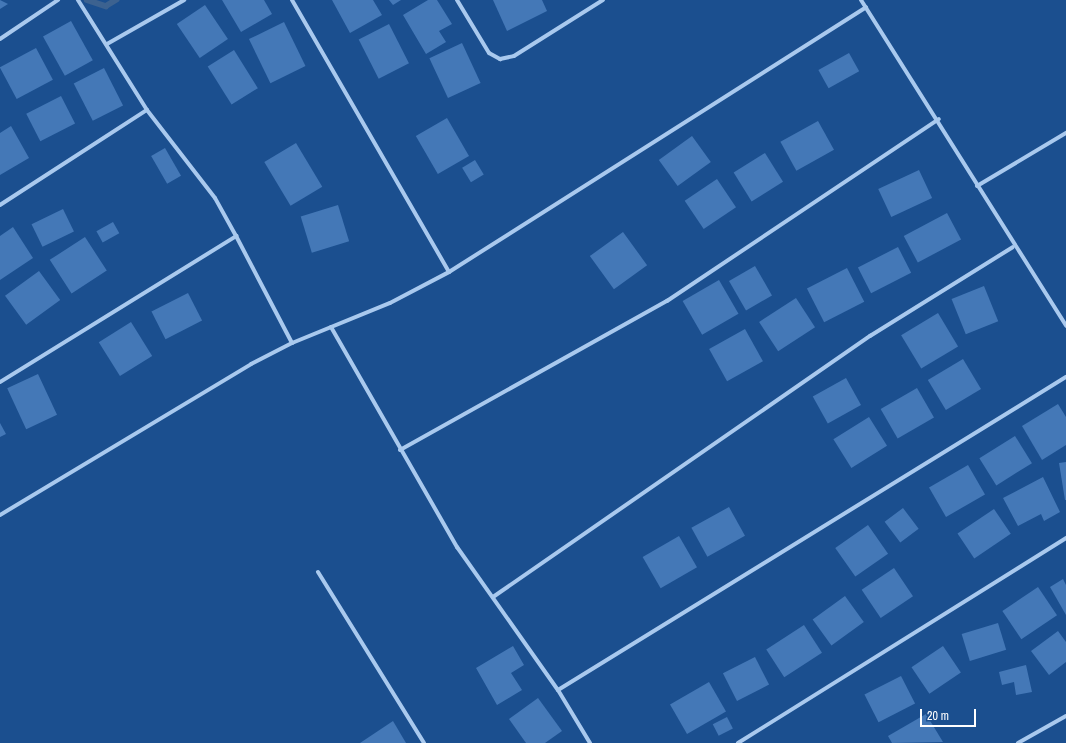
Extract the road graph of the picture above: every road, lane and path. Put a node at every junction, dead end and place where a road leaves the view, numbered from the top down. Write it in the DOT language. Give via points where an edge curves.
graph roads {
  1 [pos="58,0"];
  2 [pos="78,0"];
  3 [pos="184,0"];
  4 [pos="292,0"];
  5 [pos="457,0"];
  6 [pos="603,0"];
  7 [pos="861,0"];
  8 [pos="866,7"];
  9 [pos="0,39"];
  10 [pos="107,44"];
  11 [pos="147,110"];
  12 [pos="939,119"];
  13 [pos="1066,133"];
  14 [pos="977,186"];
  15 [pos="0,205"];
  16 [pos="236,236"];
  17 [pos="1013,247"];
  18 [pos="449,272"];
  19 [pos="1066,326"];
  20 [pos="331,327"];
  21 [pos="292,343"];
  22 [pos="1066,377"];
  23 [pos="0,382"];
  24 [pos="400,450"];
  25 [pos="0,515"];
  26 [pos="1066,538"];
  27 [pos="318,572"];
  28 [pos="493,597"];
  29 [pos="558,690"];
  30 [pos="1066,716"];
  31 [pos="424,743"];
  32 [pos="590,743"];
  33 [pos="738,743"];
  34 [pos="1018,743"];
  1 -- 9 [label="street"];
  2 -- 10 [label="street"];
  3 -- 10 [label="street"];
  4 -- 18 [label="street"];
  5 -- 6 [label="street" via="489,53 500,59 514,56"];
  7 -- 8 [label="street"];
  8 -- 12 [label="street"];
  8 -- 18 [label="street"];
  10 -- 11 [label="street"];
  11 -- 15 [label="street"];
  11 -- 16 [label="street" via="215,198"];
  12 -- 14 [label="street"];
  12 -- 24 [label="street" via="667,301"];
  13 -- 14 [label="street"];
  14 -- 17 [label="street"];
  16 -- 21 [label="street"];
  16 -- 23 [label="street"];
  17 -- 19 [label="street"];
  17 -- 28 [label="street" via="870,336"];
  18 -- 20 [label="street" via="390,303"];
  20 -- 21 [label="street"];
  20 -- 24 [label="street"];
  21 -- 25 [label="street" via="251,364"];
  22 -- 29 [label="street"];
  24 -- 28 [label="street" via="457,547"];
  26 -- 33 [label="street"];
  27 -- 31 [label="street"];
  28 -- 29 [label="street"];
  29 -- 32 [label="street"];
  30 -- 34 [label="street"];
}
